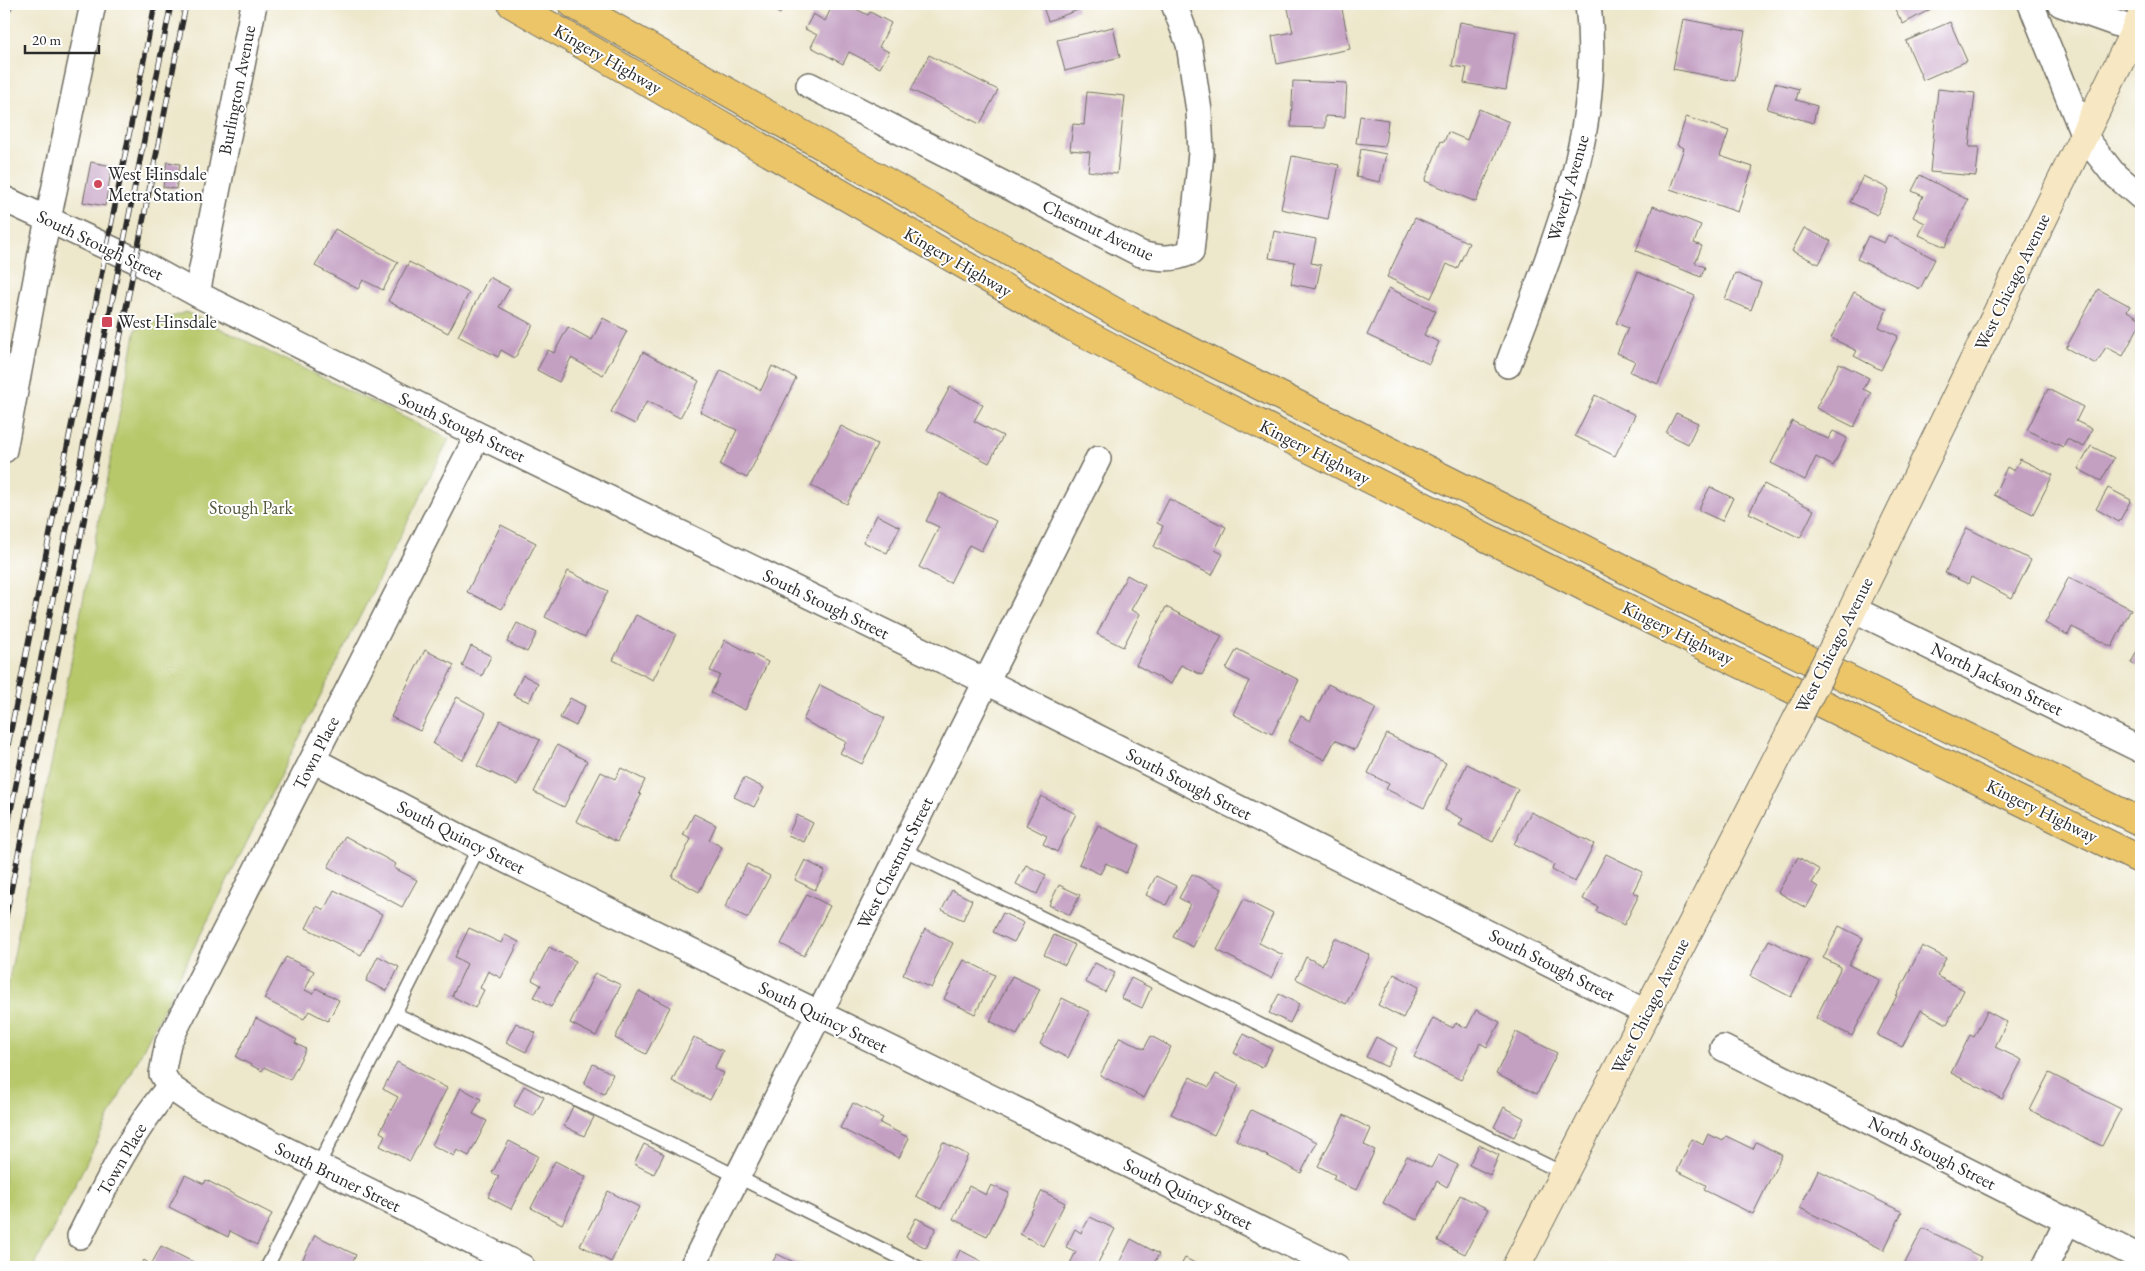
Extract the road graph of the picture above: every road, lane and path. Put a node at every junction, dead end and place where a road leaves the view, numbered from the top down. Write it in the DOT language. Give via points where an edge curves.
graph roads {
  1 [pos="93,4"];
  2 [pos="254,4"];
  3 [pos="512,4"];
  4 [pos="573,4"];
  5 [pos="1174,4"];
  6 [pos="1588,4"];
  7 [pos="2031,4"];
  8 [pos="2061,4"];
  9 [pos="2138,24"];
  10 [pos="809,85"];
  11 [pos="2084,136"];
  12 [pos="2141,197"];
  13 [pos="4,199"];
  14 [pos="48,220"];
  15 [pos="197,294"];
  16 [pos="1508,365"];
  17 [pos="478,435"];
  18 [pos="4,450"];
  19 [pos="1098,459"];
  20 [pos="1847,620"];
  21 [pos="987,682"];
  22 [pos="2141,750"];
  23 [pos="313,760"];
  24 [pos="2141,822"];
  25 [pos="479,847"];
  26 [pos="902,849"];
  27 [pos="2141,860"];
  28 [pos="1647,1013"];
  29 [pos="396,1014"];
  30 [pos="819,1015"];
  31 [pos="1723,1048"];
  32 [pos="166,1080"];
  33 [pos="317,1167"];
  34 [pos="1565,1174"];
  35 [pos="738,1177"];
  36 [pos="2067,1222"];
  37 [pos="80,1236"];
  38 [pos="2141,1258"];
  39 [pos="267,1267"];
  40 [pos="522,1267"];
  41 [pos="692,1267"];
  42 [pos="918,1267"];
  43 [pos="1337,1267"];
  44 [pos="1516,1267"];
  45 [pos="2045,1267"];
  1 -- 14 [label="street"];
  2 -- 15 [label="street, Burlington Avenue"];
  3 -- 27 [label="highway, Kingery Highway" via="1067,324 1192,390"];
  4 -- 24 [label="highway, Kingery Highway" via="1131,321 1671,593"];
  5 -- 10 [label="street, Chestnut Avenue" via="1189,44 1199,111 1200,153 1191,252 1171,259 1141,254"];
  6 -- 16 [label="street, Waverly Avenue" via="1592,51 1584,137 1568,200"];
  7 -- 11 [label="street"];
  8 -- 9 [label="street"];
  9 -- 11 [label="main road, West Chicago Avenue"];
  11 -- 12 [label="street" via="2112,172"];
  11 -- 20 [label="main road, West Chicago Avenue"];
  13 -- 14 [label="street, South Stough Street"];
  14 -- 15 [label="street, South Stough Street" via="135,260"];
  14 -- 18 [label="street"];
  15 -- 17 [label="street, South Stough Street"];
  17 -- 21 [label="street, South Stough Street"];
  17 -- 23 [label="street, Town Place"];
  19 -- 21 [label="street, West Chestnut Street"];
  20 -- 22 [label="street, North Jackson Street"];
  20 -- 28 [label="main road, West Chicago Avenue, bridge"];
  21 -- 26 [label="street, West Chestnut Street"];
  21 -- 28 [label="street, South Stough Street"];
  23 -- 25 [label="street, South Quincy Street"];
  23 -- 32 [label="street, Town Place" via="168,1043 163,1060"];
  25 -- 29 [label="lane"];
  25 -- 30 [label="street, South Quincy Street"];
  26 -- 30 [label="street, West Chestnut Street"];
  26 -- 34 [label="lane"];
  28 -- 34 [label="main road, West Chicago Avenue"];
  29 -- 33 [label="lane"];
  29 -- 35 [label="lane"];
  30 -- 35 [label="street, West Chestnut Street"];
  30 -- 43 [label="street, South Quincy Street"];
  31 -- 36 [label="street, North Stough Street"];
  32 -- 33 [label="street, South Bruner Street" via="183,1098"];
  32 -- 37 [label="street, Town Place" via="110,1176"];
  33 -- 39 [label="lane"];
  33 -- 40 [label="street, South Bruner Street"];
  34 -- 44 [label="main road, West Chicago Avenue"];
  35 -- 41 [label="street, West Chestnut Street"];
  35 -- 42 [label="lane"];
  36 -- 38 [label="street, North Stough Street"];
  36 -- 45 [label="street"];
}
